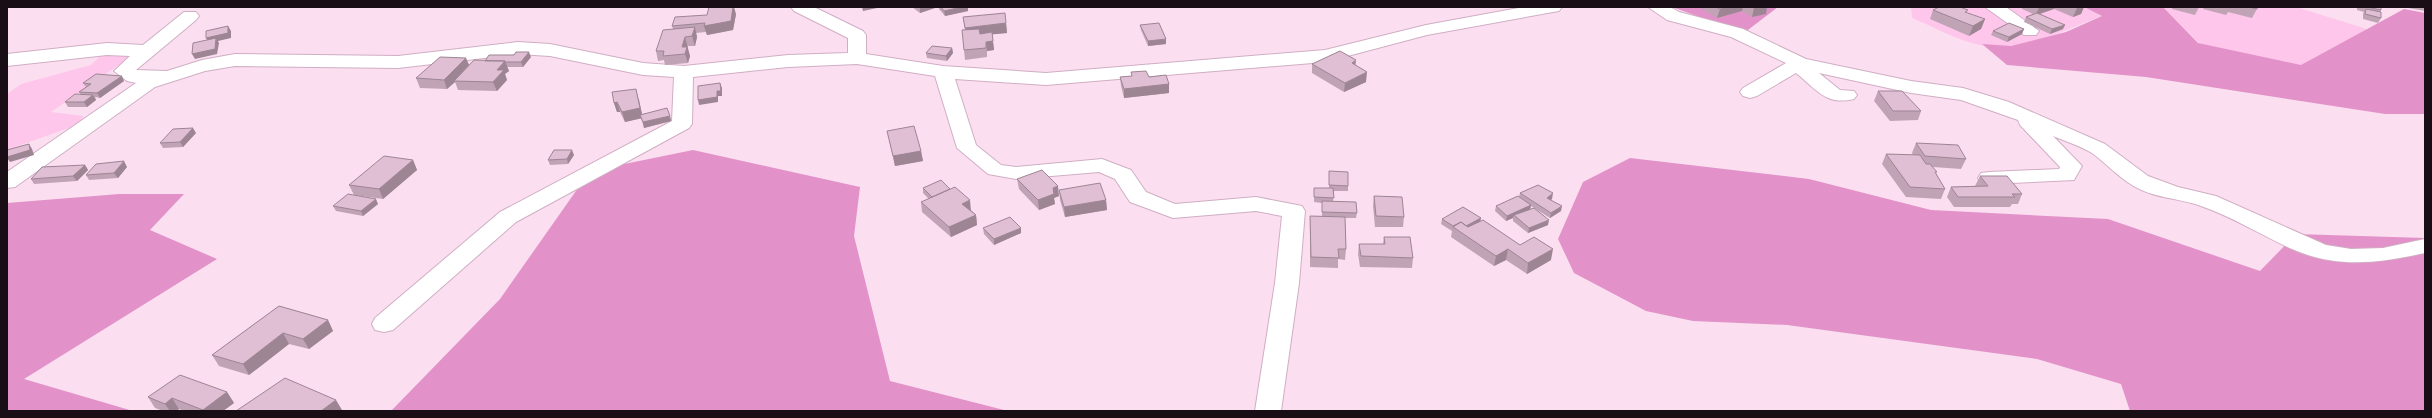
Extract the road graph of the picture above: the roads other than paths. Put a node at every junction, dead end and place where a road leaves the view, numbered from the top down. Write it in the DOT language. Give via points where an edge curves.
graph roads {
  1 [pos="800,7"];
  2 [pos="1553,7"];
  3 [pos="1656,7"];
  4 [pos="1994,7"];
  5 [pos="190,16"];
  6 [pos="2030,31"];
  7 [pos="146,51"];
  8 [pos="856,58"];
  9 [pos="7,60"];
  10 [pos="1799,64"];
  11 [pos="684,72"];
  12 [pos="943,72"];
  13 [pos="176,74"];
  14 [pos="1750,92"];
  15 [pos="1847,95"];
  16 [pos="2021,115"];
  17 [pos="1989,178"];
  18 [pos="7,182"];
  19 [pos="2425,246"];
  20 [pos="384,324"];
  21 [pos="1268,411"];
  1 -- 8 [label="street" via="857,35"];
  2 -- 12 [label="street" via="1426,30 1325,56 1046,79"];
  3 -- 10 [label="street" via="1673,16 1737,34"];
  4 -- 6 [label="street"];
  5 -- 7 [label="street"];
  7 -- 9 [label="street" via="108,49"];
  7 -- 13 [label="street" via="124,71 134,77"];
  8 -- 11 [label="street" via="788,61"];
  8 -- 12 [label="street"];
  10 -- 14 [label="street"];
  10 -- 15 [label="street" via="1836,96"];
  10 -- 16 [label="street" via="1911,87 1963,94"];
  11 -- 13 [label="street" via="643,70 550,50 518,48 398,62 235,60"];
  11 -- 20 [label="street" via="682,124 508,217"];
  12 -- 21 [label="street" via="967,148 995,170 1016,174 1102,165 1123,175 1138,197 1173,210 1256,204 1294,211 1287,283"];
  13 -- 18 [label="street" via="148,83 126,96"];
  16 -- 17 [label="street" via="2071,166 2066,175"];
  16 -- 19 [label="street" via="2098,148 2140,181 2208,201 2243,215 2300,244 2323,252 2351,256 2382,255"];
}
